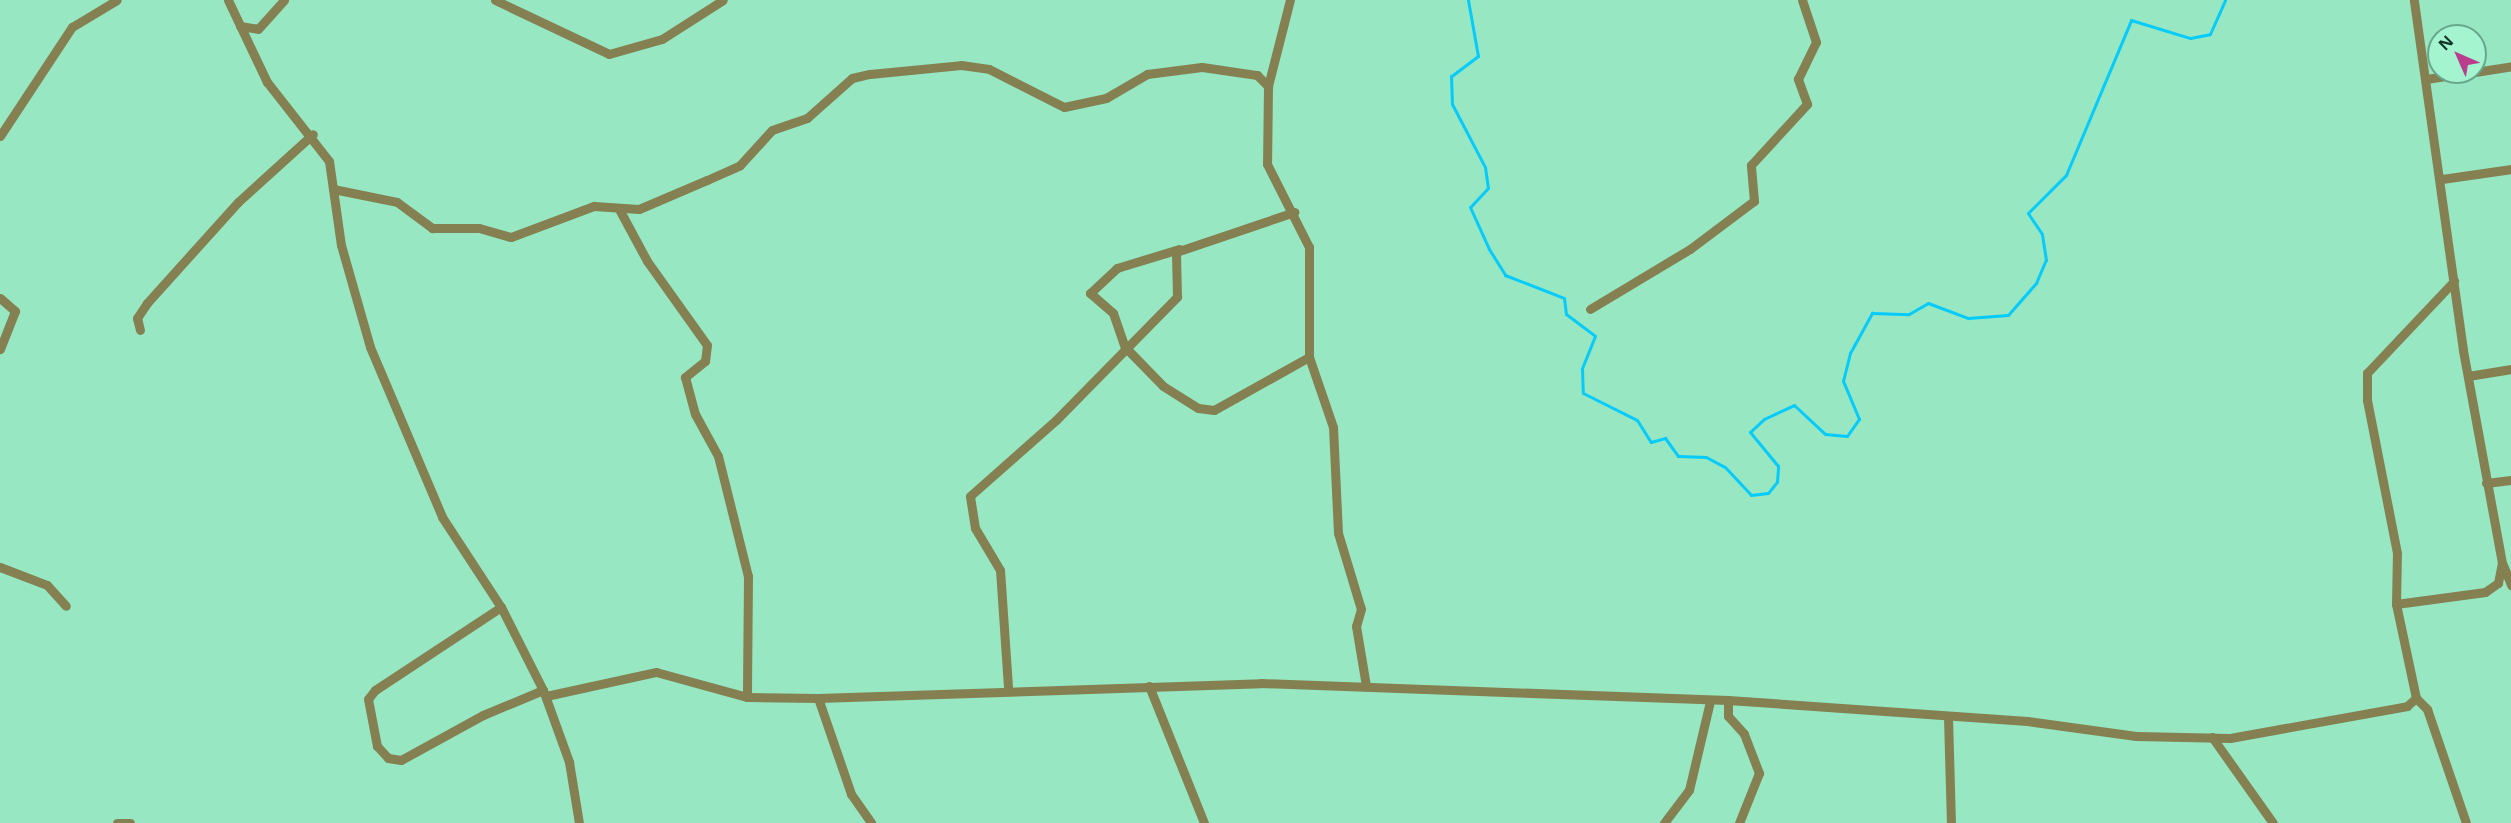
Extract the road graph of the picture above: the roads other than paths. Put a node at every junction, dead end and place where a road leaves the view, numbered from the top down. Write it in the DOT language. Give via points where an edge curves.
graph roads {
  1 [pos="117,0"];
  2 [pos="228,0"];
  3 [pos="284,0"];
  4 [pos="495,0"];
  5 [pos="723,0"];
  6 [pos="1290,0"];
  7 [pos="1802,0"];
  8 [pos="2414,0"];
  9 [pos="240,26"];
  10 [pos="2511,66"];
  11 [pos="2487,70"];
  12 [pos="2426,79"];
  13 [pos="1268,86"];
  14 [pos="313,134"];
  15 [pos="0,136"];
  16 [pos="2511,169"];
  17 [pos="2442,179"];
  18 [pos="333,189"];
  19 [pos="620,209"];
  20 [pos="1294,212"];
  21 [pos="1179,249"];
  22 [pos="2454,281"];
  23 [pos="0,298"];
  24 [pos="1590,309"];
  25 [pos="140,330"];
  26 [pos="1125,347"];
  27 [pos="0,349"];
  28 [pos="1309,357"];
  29 [pos="2511,369"];
  30 [pos="2468,376"];
  31 [pos="2511,480"];
  32 [pos="2486,483"];
  33 [pos="2502,563"];
  34 [pos="0,567"];
  35 [pos="2511,585"];
  36 [pos="2396,604"];
  37 [pos="66,606"];
  38 [pos="501,607"];
  39 [pos="1149,686"];
  40 [pos="1366,686"];
  41 [pos="1008,687"];
  42 [pos="544,693"];
  43 [pos="747,697"];
  44 [pos="818,698"];
  45 [pos="2415,698"];
  46 [pos="1728,700"];
  47 [pos="1710,701"];
  48 [pos="1948,717"];
  49 [pos="2212,737"];
  50 [pos="117,823"];
  51 [pos="130,823"];
  52 [pos="579,823"];
  53 [pos="871,823"];
  54 [pos="1204,823"];
  55 [pos="1664,823"];
  56 [pos="1739,823"];
  57 [pos="1951,823"];
  58 [pos="2273,823"];
  59 [pos="2466,823"];
  1 -- 15 [label="street" via="72,27"];
  2 -- 9 [label="street"];
  3 -- 9 [label="street" via="258,29"];
  4 -- 5 [label="street" via="609,54 662,39"];
  6 -- 13 [label="street"];
  7 -- 24 [label="street" via="1816,42 1798,79 1807,105 1751,165 1754,201 1690,249"];
  8 -- 12 [label="street"];
  9 -- 14 [label="street" via="267,82"];
  10 -- 11 [label="street"];
  12 -- 17 [label="street"];
  13 -- 19 [label="street" via="1257,75 1202,67 1147,74 1106,98 1064,107 989,69 961,65 870,74 852,78 807,118 772,130 740,165 639,210"];
  13 -- 20 [label="street" via="1267,165"];
  14 -- 18 [label="street" via="329,161"];
  14 -- 25 [label="street" via="238,202 147,303 137,318"];
  16 -- 17 [label="street"];
  17 -- 22 [label="street"];
  18 -- 19 [label="street" via="397,202 432,228 479,228 511,237 594,206"];
  18 -- 38 [label="street" via="341,245 370,347 442,517"];
  19 -- 43 [label="street" via="647,261 707,345 705,361 685,377 695,414 718,456 748,576"];
  20 -- 21 [label="street"];
  20 -- 28 [label="street" via="1309,247"];
  21 -- 26 [label="street" via="1174,255 1177,297"];
  21 -- 26 [label="street" via="1117,268 1090,293 1113,313"];
  22 -- 30 [label="street"];
  22 -- 36 [label="street" via="2367,373 2367,400 2397,553"];
  23 -- 27 [label="street" via="15,311"];
  26 -- 28 [label="street" via="1163,386 1206,410"];
  26 -- 41 [label="street" via="1056,420 970,496 975,528 1000,570"];
  28 -- 40 [label="street" via="1333,427 1338,533 1361,609 1356,626"];
  29 -- 30 [label="street"];
  30 -- 32 [label="street"];
  31 -- 32 [label="street"];
  32 -- 33 [label="street"];
  33 -- 35 [label="street"];
  33 -- 36 [label="street" via="2498,583 2485,592"];
  34 -- 37 [label="street" via="47,585"];
  36 -- 45 [label="street"];
  38 -- 42 [label="street"];
  38 -- 42 [label="street" via="375,690 368,699 376,746 388,758 401,760 483,715"];
  39 -- 40 [label="street"];
  39 -- 41 [label="street"];
  39 -- 54 [label="street"];
  40 -- 47 [label="street"];
  41 -- 44 [label="street"];
  42 -- 43 [label="street" via="656,672"];
  42 -- 52 [label="street" via="569,762"];
  43 -- 44 [label="street"];
  44 -- 53 [label="street" via="851,794"];
  45 -- 49 [label="street" via="2396,710 2298,730"];
  45 -- 59 [label="street" via="2427,709"];
  46 -- 47 [label="street"];
  46 -- 48 [label="street"];
  46 -- 56 [label="street" via="1728,716 1744,734 1759,773"];
  47 -- 55 [label="street" via="1689,790"];
  48 -- 49 [label="street"];
  48 -- 57 [label="street"];
  49 -- 58 [label="street"];
  50 -- 51 [label="street"];
}
